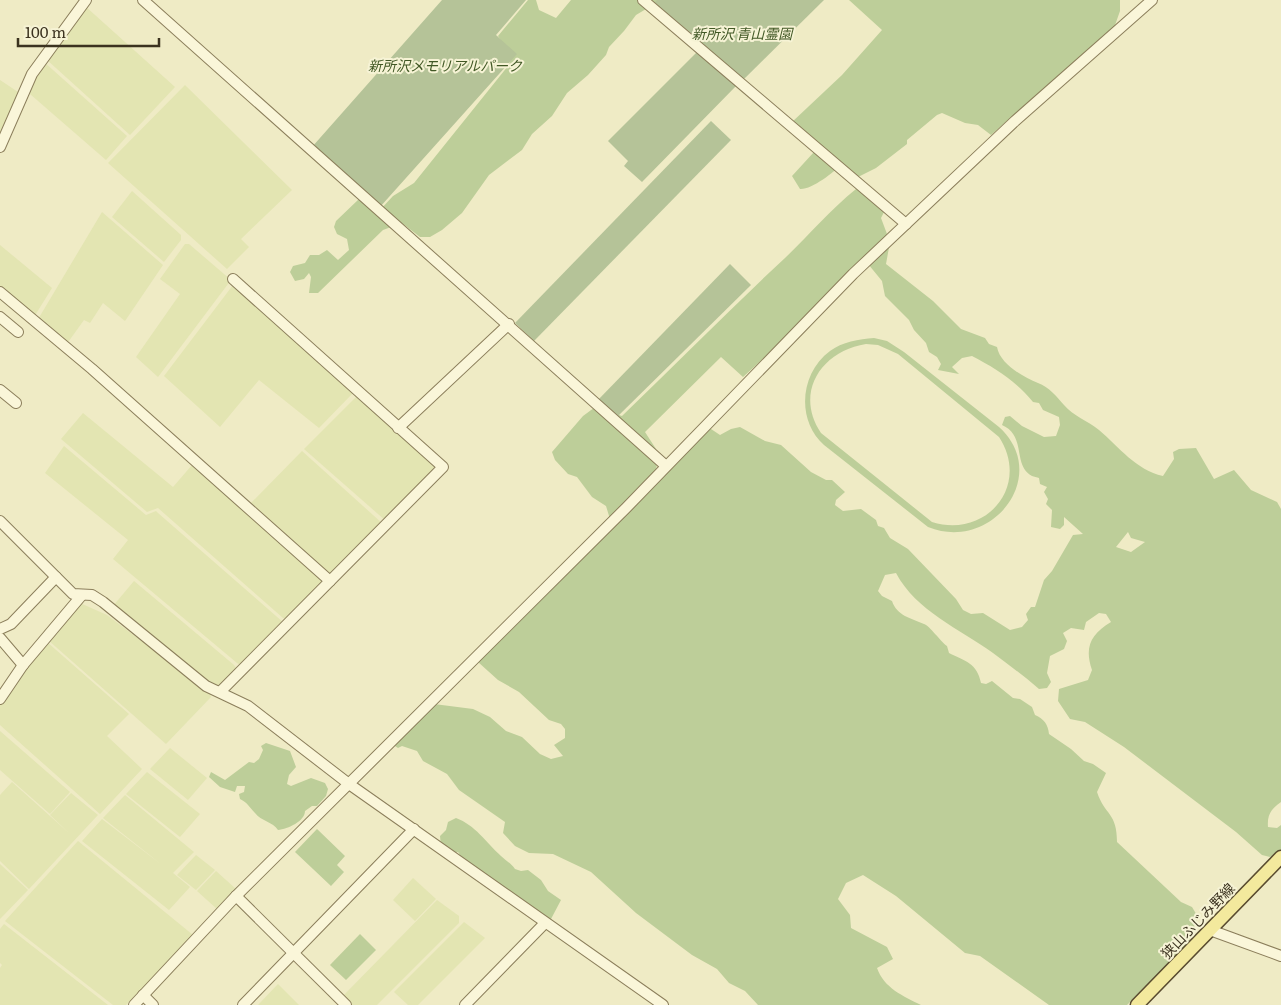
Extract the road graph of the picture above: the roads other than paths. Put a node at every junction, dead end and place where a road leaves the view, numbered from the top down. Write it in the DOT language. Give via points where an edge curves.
graph roads {
  1 [pos="86,0"];
  2 [pos="143,0"];
  3 [pos="642,0"];
  4 [pos="1146,2"];
  5 [pos="0,147"];
  6 [pos="906,224"];
  7 [pos="233,279"];
  8 [pos="0,292"];
  9 [pos="0,317"];
  10 [pos="509,324"];
  11 [pos="18,332"];
  12 [pos="0,390"];
  13 [pos="16,403"];
  14 [pos="398,428"];
  15 [pos="666,466"];
  16 [pos="0,522"];
  17 [pos="56,577"];
  18 [pos="330,581"];
  19 [pos="82,595"];
  20 [pos="0,629"];
  21 [pos="0,638"];
  22 [pos="24,666"];
  23 [pos="220,692"];
  24 [pos="0,698"];
  25 [pos="349,784"];
  26 [pos="414,829"];
  27 [pos="1281,857"];
  28 [pos="236,896"];
  29 [pos="545,923"];
  30 [pos="1210,930"];
  31 [pos="294,953"];
  32 [pos="1281,956"];
  33 [pos="143,995"];
  34 [pos="134,1005"];
  35 [pos="153,1005"];
  36 [pos="243,1005"];
  37 [pos="346,1005"];
  38 [pos="465,1005"];
  39 [pos="663,1005"];
  40 [pos="1137,1005"];
  1 -- 5 [label="street" via="32,74"];
  2 -- 10 [label="street"];
  3 -- 6 [label="street"];
  4 -- 6 [label="street"];
  6 -- 15 [label="street"];
  7 -- 14 [label="street"];
  8 -- 18 [label="street" via="92,369"];
  9 -- 11 [label="street"];
  10 -- 14 [label="street"];
  10 -- 15 [label="street"];
  12 -- 13 [label="street"];
  14 -- 18 [label="street" via="443,467"];
  15 -- 25 [label="street"];
  16 -- 17 [label="street"];
  17 -- 19 [label="street" via="73,594"];
  17 -- 20 [label="street" via="11,624"];
  18 -- 23 [label="street"];
  19 -- 22 [label="street"];
  19 -- 23 [label="street" via="92,595 103,602 206,686"];
  21 -- 22 [label="street"];
  22 -- 24 [label="street"];
  23 -- 25 [label="street" via="248,706"];
  25 -- 26 [label="street"];
  25 -- 28 [label="street"];
  26 -- 29 [label="street"];
  26 -- 31 [label="street"];
  27 -- 30 [label="main road, 狭山ふじみ野線"];
  28 -- 31 [label="street"];
  28 -- 33 [label="street"];
  29 -- 38 [label="street"];
  29 -- 39 [label="street"];
  30 -- 32 [label="street"];
  30 -- 40 [label="main road, 狭山ふじみ野線"];
  31 -- 36 [label="street"];
  31 -- 37 [label="street"];
  33 -- 34 [label="street"];
  33 -- 35 [label="street"];
}
